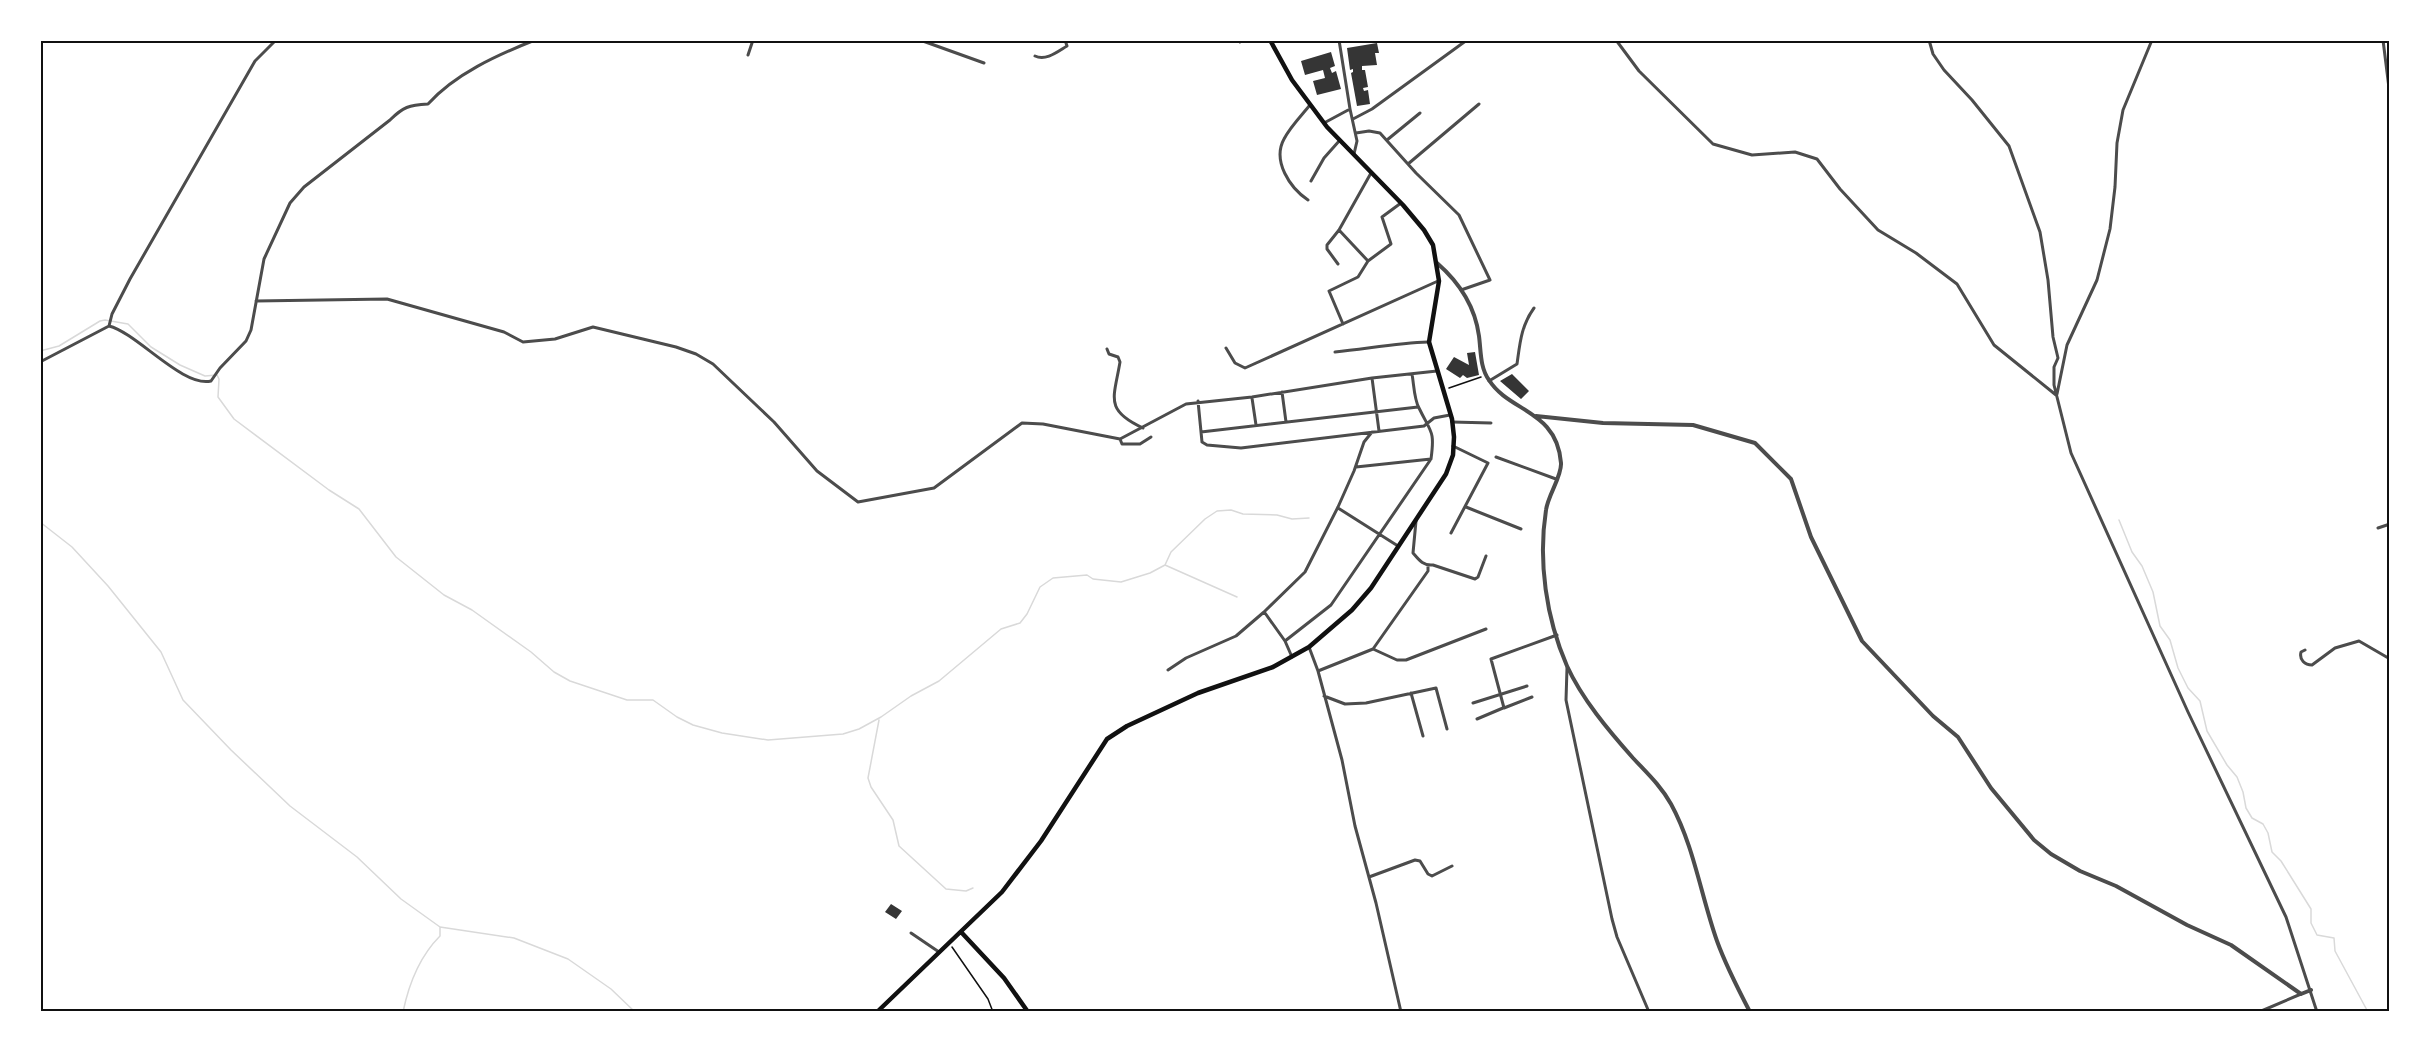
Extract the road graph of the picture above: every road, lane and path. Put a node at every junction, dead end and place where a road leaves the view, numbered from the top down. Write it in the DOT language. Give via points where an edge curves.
graph roads {
  1 [pos="276,40"];
  2 [pos="535,40"];
  3 [pos="753,40"];
  4 [pos="920,40"];
  5 [pos="1065,40"];
  6 [pos="1272,40"];
  7 [pos="1339,40"];
  8 [pos="1467,40"];
  9 [pos="1616,40"];
  10 [pos="1929,40"];
  11 [pos="2152,40"];
  12 [pos="2383,40"];
  13 [pos="748,55"];
  14 [pos="1035,56"];
  15 [pos="984,63"];
  16 [pos="2390,96"];
  17 [pos="1479,104"];
  18 [pos="1310,105"];
  19 [pos="1349,110"];
  20 [pos="1420,113"];
  21 [pos="1353,119"];
  22 [pos="1324,123"];
  23 [pos="1356,133"];
  24 [pos="1340,140"];
  25 [pos="1387,140"];
  26 [pos="1354,154"];
  27 [pos="1408,164"];
  28 [pos="1371,172"];
  29 [pos="1311,181"];
  30 [pos="1308,200"];
  31 [pos="1401,203"];
  32 [pos="1339,230"];
  33 [pos="1368,261"];
  34 [pos="1437,263"];
  35 [pos="1338,264"];
  36 [pos="1439,281"];
  37 [pos="1461,290"];
  38 [pos="256,301"];
  39 [pos="1534,308"];
  40 [pos="109,322"];
  41 [pos="1343,324"];
  42 [pos="1429,342"];
  43 [pos="1227,348"];
  44 [pos="1107,350"];
  45 [pos="1335,352"];
  46 [pos="40,362"];
  47 [pos="1437,371"];
  48 [pos="1412,374"];
  49 [pos="1486,375"];
  50 [pos="1372,378"];
  51 [pos="1489,381"];
  52 [pos="1442,390"];
  53 [pos="1281,392"];
  54 [pos="2056,395"];
  55 [pos="1252,397"];
  56 [pos="1198,401"];
  57 [pos="1418,407"];
  58 [pos="1377,412"];
  59 [pos="1450,415"];
  60 [pos="1536,416"];
  61 [pos="1286,422"];
  62 [pos="1428,422"];
  63 [pos="1452,422"];
  64 [pos="1491,423"];
  65 [pos="1256,425"];
  66 [pos="1143,428"];
  67 [pos="1379,431"];
  68 [pos="1201,432"];
  69 [pos="1372,432"];
  70 [pos="1151,437"];
  71 [pos="1120,439"];
  72 [pos="1454,446"];
  73 [pos="1496,457"];
  74 [pos="1431,459"];
  75 [pos="1356,466"];
  76 [pos="1556,479"];
  77 [pos="1466,507"];
  78 [pos="1338,508"];
  79 [pos="1416,518"];
  80 [pos="2390,524"];
  81 [pos="2378,528"];
  82 [pos="1521,529"];
  83 [pos="1451,533"];
  84 [pos="1381,535"];
  85 [pos="1398,546"];
  86 [pos="1486,556"];
  87 [pos="1428,566"];
  88 [pos="1264,612"];
  89 [pos="1486,629"];
  90 [pos="1557,635"];
  91 [pos="1286,641"];
  92 [pos="1309,647"];
  93 [pos="1373,649"];
  94 [pos="2305,650"];
  95 [pos="1293,657"];
  96 [pos="2390,659"];
  97 [pos="1567,666"];
  98 [pos="1168,670"];
  99 [pos="1318,671"];
  100 [pos="1527,686"];
  101 [pos="1411,693"];
  102 [pos="1499,694"];
  103 [pos="1324,696"];
  104 [pos="1532,697"];
  105 [pos="1473,703"];
  106 [pos="1504,708"];
  107 [pos="1477,719"];
  108 [pos="1447,729"];
  109 [pos="1423,736"];
  110 [pos="1452,866"];
  111 [pos="1369,877"];
  112 [pos="911,933"];
  113 [pos="962,933"];
  114 [pos="950,944"];
  115 [pos="1385,944"];
  116 [pos="1380,945"];
  117 [pos="940,952"];
  118 [pos="2311,990"];
  119 [pos="2301,994"];
  120 [pos="877,1011"];
  121 [pos="993,1011"];
  122 [pos="1029,1011"];
  123 [pos="1401,1011"];
  124 [pos="1648,1011"];
  125 [pos="1749,1011"];
  126 [pos="2259,1011"];
  127 [pos="2317,1011"];
  1 -- 40 [label="street" via="255,61"];
  2 -- 38 [label="street" via="442,88 428,104 401,109 304,187 290,202 264,260"];
  3 -- 13 [label="street"];
  4 -- 15 [label="street"];
  5 -- 14 [label="street" via="1067,46 1050,56"];
  6 -- 18 [label="main road"];
  7 -- 19 [label="street"];
  8 -- 21 [label="street" via="1372,110"];
  9 -- 54 [label="street" via="1639,71 1716,146 1755,155 1803,153 1819,161 1878,230 1958,284 1994,345"];
  10 -- 54 [label="street" via="1944,70 2006,140 2035,218 2058,358 2053,372"];
  11 -- 54 [label="street" via="2123,110 2110,229 2097,280 2067,345"];
  12 -- 16 [label="street"];
  17 -- 27 [label="street"];
  18 -- 22 [label="main road"];
  18 -- 30 [label="street" via="1282,141 1281,152 1282,168 1289,182"];
  19 -- 21 [label="street"];
  19 -- 22 [label="street"];
  20 -- 25 [label="street"];
  21 -- 23 [label="street"];
  22 -- 24 [label="main road"];
  23 -- 25 [label="street" via="1376,131"];
  23 -- 26 [label="street"];
  24 -- 26 [label="main road"];
  24 -- 29 [label="street"];
  25 -- 27 [label="street"];
  26 -- 28 [label="main road"];
  27 -- 37 [label="street" via="1459,215 1490,280"];
  28 -- 31 [label="main road"];
  28 -- 32 [label="street"];
  31 -- 33 [label="street" via="1382,217 1391,244"];
  31 -- 34 [label="main road" via="1433,245"];
  32 -- 33 [label="street"];
  32 -- 35 [label="street" via="1327,249"];
  33 -- 41 [label="street" via="1358,277 1329,291"];
  34 -- 36 [label="main road"];
  34 -- 37 [label="street"];
  36 -- 41 [label="street"];
  36 -- 42 [label="main road"];
  37 -- 49 [label="street" via="1474,316"];
  38 -- 40 [label="street" via="246,341 208,382 150,353"];
  38 -- 71 [label="street" via="387,299 504,332 523,342 555,339 593,327 676,347 713,364 818,471 858,502 934,488 1022,423"];
  39 -- 51 [label="street" via="1521,332 1517,364"];
  40 -- 46 [label="street"];
  41 -- 43 [label="street" via="1245,368 1235,363"];
  42 -- 45 [label="street"];
  42 -- 47 [label="main road"];
  44 -- 66 [label="street" via="1120,362 1115,407"];
  47 -- 48 [label="street"];
  47 -- 52 [label="main road"];
  48 -- 50 [label="street"];
  48 -- 57 [label="street"];
  49 -- 51 [label="street"];
  49 -- 52 [label="path"];
  50 -- 53 [label="street"];
  50 -- 58 [label="street"];
  51 -- 60 [label="street"];
  52 -- 59 [label="main road"];
  53 -- 55 [label="street"];
  53 -- 61 [label="street"];
  54 -- 118 [label="street" via="2083,482 2286,917"];
  55 -- 56 [label="street"];
  55 -- 65 [label="street"];
  56 -- 66 [label="street"];
  56 -- 68 [label="street"];
  57 -- 58 [label="street"];
  57 -- 62 [label="street"];
  58 -- 61 [label="street"];
  58 -- 67 [label="street"];
  59 -- 62 [label="street"];
  59 -- 63 [label="main road"];
  60 -- 76 [label="street" via="1557,446 1561,466"];
  60 -- 119 [label="street" via="1693,425 1755,443 1792,481 1814,543 1862,641 1958,737 1991,789 2034,840 2068,865 2235,947"];
  61 -- 65 [label="street"];
  62 -- 67 [label="street" via="1424,426"];
  62 -- 74 [label="street" via="1434,440"];
  63 -- 64 [label="street"];
  63 -- 72 [label="main road"];
  65 -- 68 [label="street"];
  66 -- 71 [label="street"];
  67 -- 69 [label="street"];
  68 -- 69 [label="street" via="1202,442 1207,445 1241,448"];
  69 -- 75 [label="street"];
  70 -- 71 [label="street" via="1140,444 1122,444"];
  72 -- 77 [label="street" via="1488,463"];
  72 -- 79 [label="main road" via="1446,474"];
  73 -- 76 [label="street"];
  74 -- 75 [label="street"];
  74 -- 84 [label="street"];
  75 -- 78 [label="street"];
  76 -- 90 [label="street" via="1545,512 1543,555 1547,597"];
  77 -- 82 [label="street"];
  77 -- 83 [label="street"];
  78 -- 84 [label="street"];
  78 -- 88 [label="street" via="1305,572"];
  79 -- 85 [label="main road"];
  79 -- 87 [label="street" via="1413,553"];
  80 -- 81 [label="street"];
  84 -- 85 [label="street"];
  84 -- 91 [label="street" via="1331,605"];
  85 -- 92 [label="main road" via="1352,610"];
  86 -- 87 [label="street" via="1475,579"];
  87 -- 93 [label="street"];
  88 -- 91 [label="street"];
  88 -- 98 [label="street" via="1236,636"];
  89 -- 93 [label="street" via="1406,660"];
  90 -- 97 [label="street"];
  90 -- 102 [label="street" via="1492,658"];
  91 -- 95 [label="street"];
  92 -- 95 [label="main road"];
  92 -- 99 [label="street"];
  93 -- 99 [label="street"];
  94 -- 96 [label="street" via="2301,658 2312,665 2335,648 2359,641"];
  95 -- 113 [label="main road" via="1198,693 1114,733 1102,744 1041,841 1007,886"];
  97 -- 124 [label="street" via="1566,700 1612,919"];
  97 -- 125 [label="street" via="1592,707 1671,805 1717,941"];
  99 -- 103 [label="street"];
  100 -- 102 [label="street"];
  101 -- 103 [label="street" via="1345,704"];
  101 -- 108 [label="street" via="1436,688"];
  101 -- 109 [label="street"];
  102 -- 105 [label="street"];
  102 -- 106 [label="street"];
  103 -- 111 [label="street"];
  104 -- 106 [label="street"];
  106 -- 107 [label="street"];
  110 -- 111 [label="street" via="1432,876 1415,860"];
  111 -- 115 [label="street"];
  112 -- 117 [label="street"];
  113 -- 114 [label="main road"];
  113 -- 122 [label="main road"];
  114 -- 117 [label="main road"];
  114 -- 121 [label="path"];
  115 -- 116 [label="street"];
  115 -- 123 [label="street"];
  117 -- 120 [label="main road"];
  118 -- 119 [label="street"];
  118 -- 127 [label="street"];
  119 -- 126 [label="street"];
}
